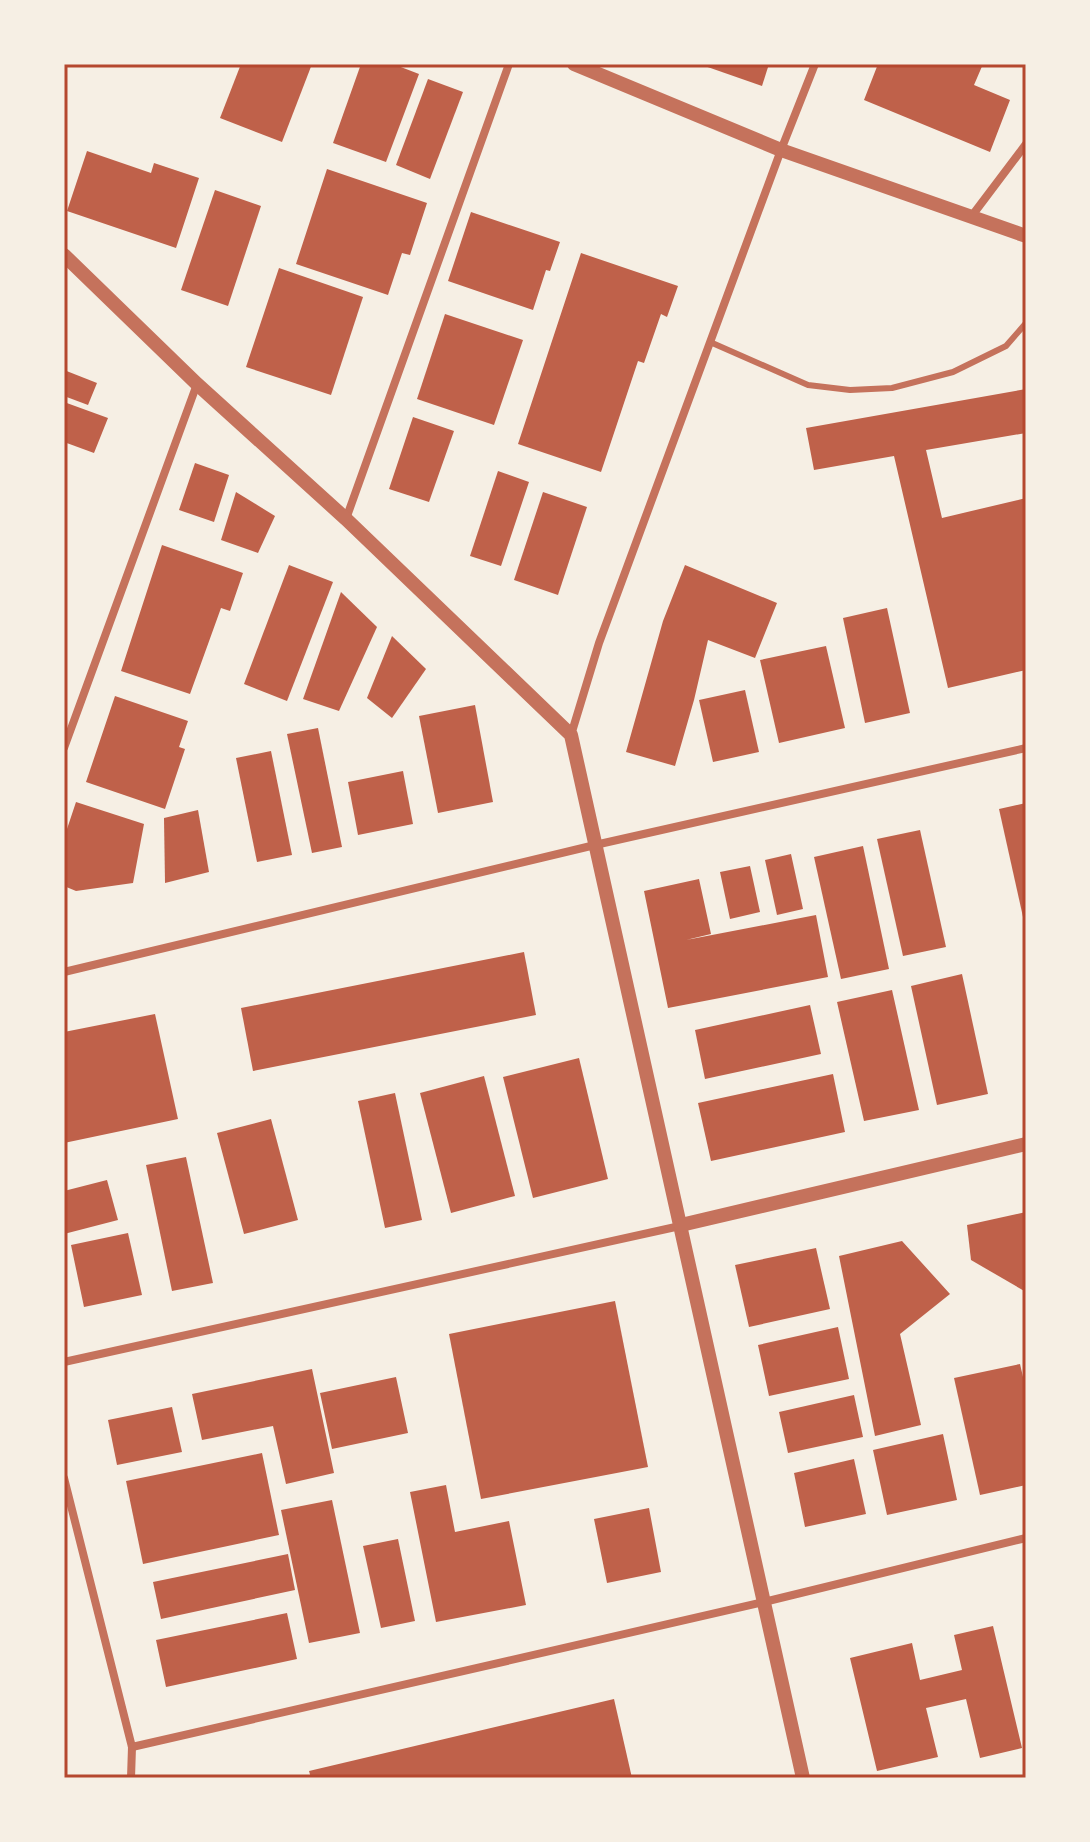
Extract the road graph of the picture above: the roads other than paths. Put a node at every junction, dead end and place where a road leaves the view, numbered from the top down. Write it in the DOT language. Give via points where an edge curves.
graph roads {
  1 [pos="509,64"];
  2 [pos="574,64"];
  3 [pos="815,64"];
  4 [pos="1026,144"];
  5 [pos="781,150"];
  6 [pos="971,217"];
  7 [pos="1026,236"];
  8 [pos="64,255"];
  9 [pos="1026,323"];
  10 [pos="710,342"];
  11 [pos="197,384"];
  12 [pos="346,519"];
  13 [pos="571,735"];
  14 [pos="64,748"];
  15 [pos="1026,748"];
  16 [pos="595,845"];
  17 [pos="64,972"];
  18 [pos="1026,1144"];
  19 [pos="681,1225"];
  20 [pos="64,1362"];
  21 [pos="64,1478"];
  22 [pos="1026,1538"];
  23 [pos="764,1602"];
  24 [pos="132,1747"];
  25 [pos="131,1778"];
  26 [pos="803,1778"];
  1 -- 12 [label="street"];
  2 -- 5 [label="street"];
  3 -- 5 [label="street"];
  4 -- 6 [label="street"];
  5 -- 6 [label="street"];
  5 -- 10 [label="street"];
  6 -- 7 [label="street"];
  8 -- 11 [label="street"];
  9 -- 10 [label="lane" via="1006,346 953,372 892,388 808,385"];
  10 -- 13 [label="street" via="599,643"];
  11 -- 12 [label="street"];
  11 -- 14 [label="street"];
  12 -- 13 [label="street"];
  13 -- 16 [label="street"];
  15 -- 16 [label="street"];
  16 -- 17 [label="street"];
  16 -- 19 [label="street"];
  18 -- 19 [label="street"];
  19 -- 20 [label="street"];
  19 -- 23 [label="street"];
  21 -- 24 [label="street"];
  22 -- 23 [label="street"];
  23 -- 24 [label="street"];
  23 -- 26 [label="street"];
  24 -- 25 [label="street"];
}
